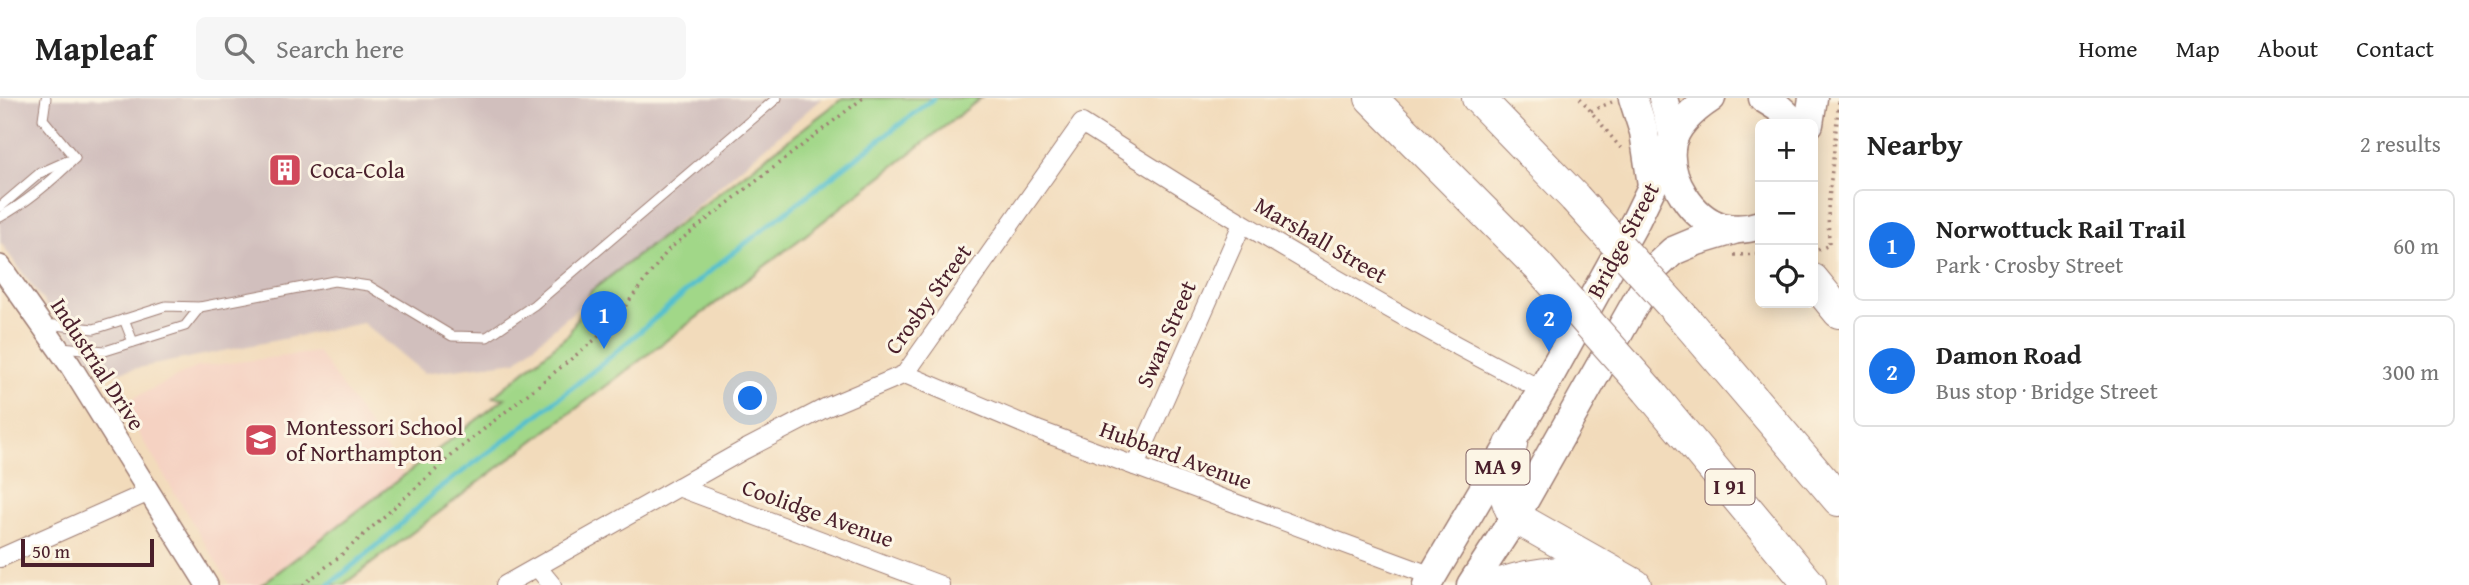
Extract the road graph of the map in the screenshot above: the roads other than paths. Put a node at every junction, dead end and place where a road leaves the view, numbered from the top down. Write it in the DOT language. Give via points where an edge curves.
graph roads {
  1 [pos="46,98"];
  2 [pos="777,98"];
  3 [pos="1371,98"];
  4 [pos="1478,98"];
  5 [pos="1663,98"];
  6 [pos="1711,98"];
  7 [pos="1763,98"];
  8 [pos="1813,98"];
  9 [pos="1625,99"];
  10 [pos="1791,119"];
  11 [pos="1810,119"];
  12 [pos="1082,123"];
  13 [pos="1672,143"];
  14 [pos="75,158"];
  15 [pos="1652,185"];
  16 [pos="0,207"];
  17 [pos="0,217"];
  18 [pos="1242,224"];
  19 [pos="1749,227"];
  20 [pos="0,266"];
  21 [pos="1818,269"];
  22 [pos="200,307"];
  23 [pos="1839,312"];
  24 [pos="124,319"];
  25 [pos="41,324"];
  26 [pos="133,342"];
  27 [pos="57,346"];
  28 [pos="905,374"];
  29 [pos="1542,390"];
  30 [pos="1511,445"];
  31 [pos="1135,466"];
  32 [pos="678,487"];
  33 [pos="149,492"];
  34 [pos="1839,500"];
  35 [pos="1515,517"];
  36 [pos="0,558"];
  37 [pos="538,568"];
  38 [pos="1430,580"];
  39 [pos="1634,584"];
  40 [pos="207,585"];
  41 [pos="505,585"];
  42 [pos="551,585"];
  43 [pos="940,585"];
  44 [pos="1471,585"];
  45 [pos="1497,585"];
  46 [pos="1810,585"];
  1 -- 14 [label="lane" via="43,119"];
  2 -- 22 [label="lane" via="534,304 487,337 452,336 369,286 334,281"];
  3 -- 46 [label="highway, I 91, bridge" via="1538,266"];
  4 -- 34 [label="highway, bridge" via="1689,324"];
  5 -- 13 [label="main road"];
  6 -- 13 [label="main road, Bridge Street" via="1684,121"];
  7 -- 10 [label="main road"];
  8 -- 11 [label="main road"];
  9 -- 15 [label="main road" via="1644,132"];
  12 -- 18 [label="street, Marshall Street"];
  12 -- 28 [label="street, Crosby Street"];
  13 -- 15 [label="main road, Bridge Street / MA 9"];
  13 -- 19 [label="main road" via="1677,181 1688,202 1711,222"];
  14 -- 16 [label="lane" via="40,173"];
  14 -- 17 [label="lane" via="22,205"];
  15 -- 29 [label="main road, Bridge Street / MA 9"];
  18 -- 29 [label="street, Marshall Street"];
  18 -- 31 [label="street, Swan Street"];
  19 -- 35 [label="main road, Bridge Street / MA 9" via="1697,240 1673,251 1656,267"];
  20 -- 25 [label="street, Industrial Drive"];
  21 -- 23 [label="highway"];
  22 -- 24 [label="lane" via="166,306"];
  22 -- 26 [label="lane" via="185,326"];
  24 -- 25 [label="lane" via="94,328"];
  24 -- 26 [label="lane"];
  25 -- 27 [label="street, Industrial Drive"];
  26 -- 27 [label="lane" via="105,351"];
  27 -- 33 [label="street, Industrial Drive"];
  28 -- 31 [label="street, Hubbard Avenue"];
  28 -- 32 [label="street, Crosby Street" via="827,407"];
  29 -- 30 [label="main road, Bridge Street / MA 9"];
  30 -- 35 [label="highway" via="1504,488"];
  30 -- 38 [label="main road, Bridge Street / MA 9"];
  31 -- 38 [label="street, Hubbard Avenue"];
  32 -- 37 [label="street, Crosby Street"];
  32 -- 43 [label="street, Coolidge Avenue"];
  33 -- 36 [label="street"];
  33 -- 40 [label="street, Industrial Drive"];
  35 -- 39 [label="highway"];
  35 -- 44 [label="main road, Bridge Street / MA 9"];
  37 -- 41 [label="street, Crosby Street"];
  37 -- 42 [label="street"];
  39 -- 45 [label="highway" via="1566,572 1524,576"];
}
